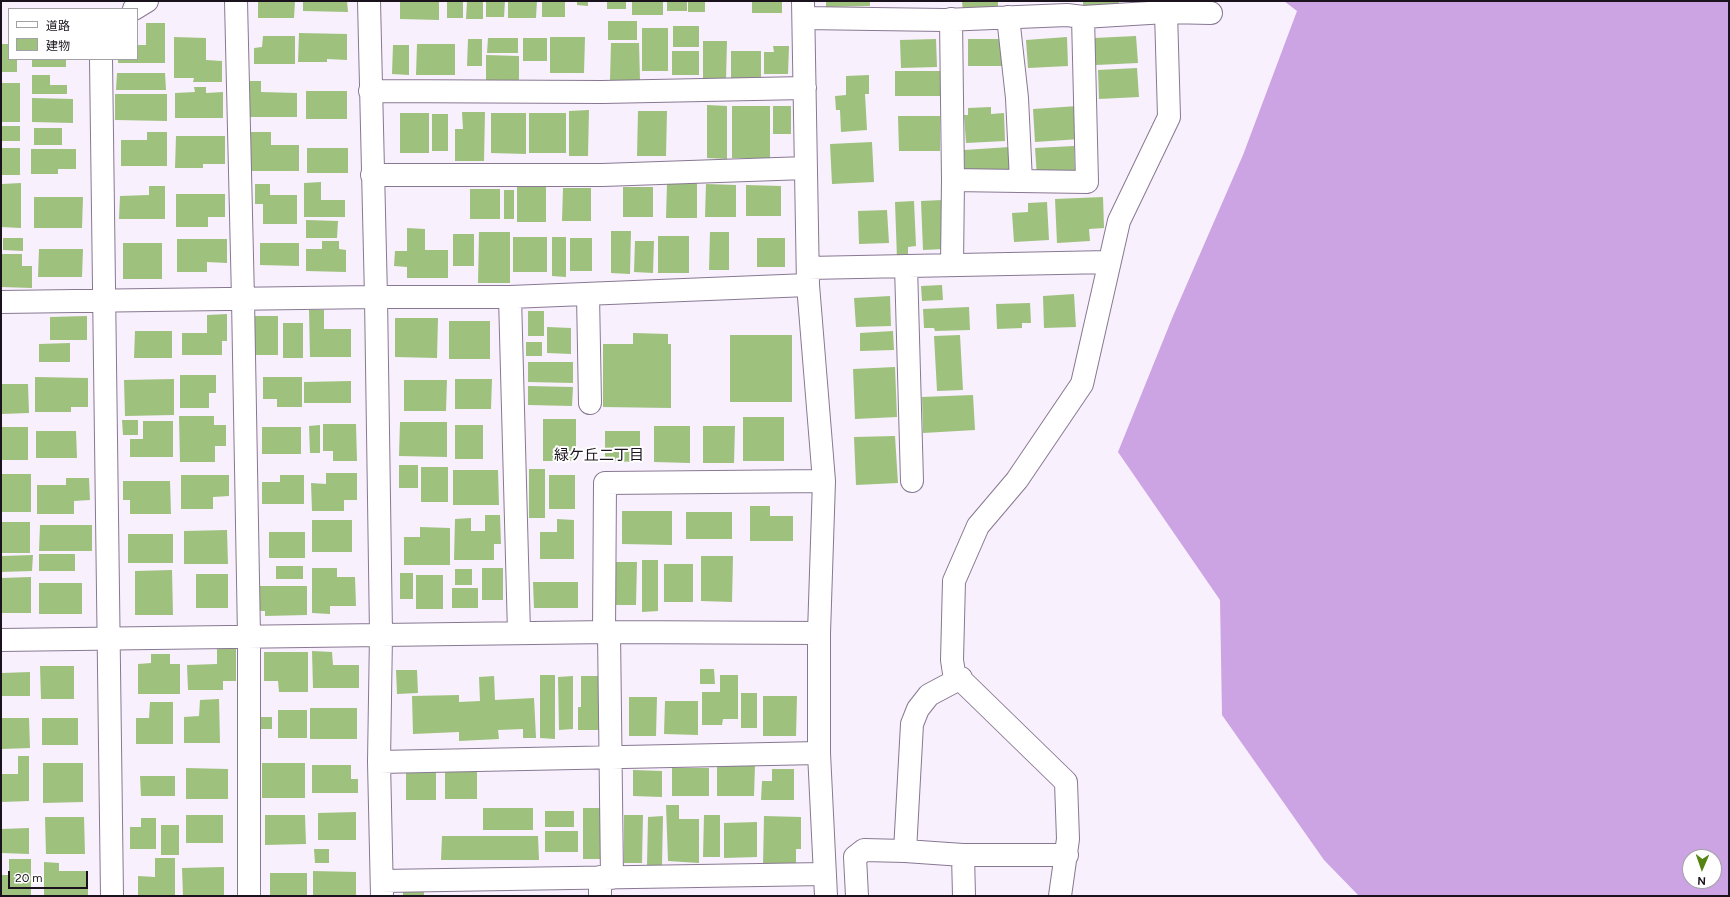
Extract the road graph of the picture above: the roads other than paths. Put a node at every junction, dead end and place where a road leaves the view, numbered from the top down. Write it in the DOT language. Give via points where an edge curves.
graph roads {
  1 [pos="147,1"];
  2 [pos="236,1"];
  3 [pos="369,1"];
  4 [pos="136,8"];
  5 [pos="803,9"];
  6 [pos="883,10"];
  7 [pos="1073,11"];
  8 [pos="1166,12"];
  9 [pos="946,13"];
  10 [pos="1211,13"];
  11 [pos="1008,17"];
  12 [pos="101,60"];
  13 [pos="805,88"];
  14 [pos="370,90"];
  15 [pos="806,168"];
  16 [pos="372,175"];
  17 [pos="953,180"];
  18 [pos="1021,181"];
  19 [pos="1109,262"];
  20 [pos="952,265"];
  21 [pos="906,266"];
  22 [pos="808,276"];
  23 [pos="588,295"];
  24 [pos="376,297"];
  25 [pos="510,297"];
  26 [pos="244,300"];
  27 [pos="1,302"];
  28 [pos="104,302"];
  29 [pos="590,403"];
  30 [pos="824,481"];
  31 [pos="912,481"];
  32 [pos="519,632"];
  33 [pos="607,632"];
  34 [pos="819,633"];
  35 [pos="381,634"];
  36 [pos="249,636"];
  37 [pos="108,639"];
  38 [pos="1,640"];
  39 [pos="961,678"];
  40 [pos="819,753"];
  41 [pos="611,757"];
  42 [pos="378,762"];
  43 [pos="904,851"];
  44 [pos="963,855"];
  45 [pos="1066,855"];
  46 [pos="824,874"];
  47 [pos="604,884"];
  48 [pos="382,889"];
  49 [pos="112,896"];
  50 [pos="249,896"];
  51 [pos="826,896"];
  52 [pos="857,896"];
  53 [pos="964,896"];
  54 [pos="1060,896"];
  1 -- 4 [label="street"];
  2 -- 26 [label="street"];
  3 -- 14 [label="street"];
  5 -- 6 [label="street"];
  5 -- 13 [label="street"];
  6 -- 9 [label="street"];
  7 -- 8 [label="street"];
  7 -- 11 [label="street"];
  7 -- 18 [label="street" via="1088,182"];
  8 -- 10 [label="street"];
  8 -- 19 [label="street" via="1169,117 1119,221"];
  9 -- 11 [label="street"];
  9 -- 17 [label="street"];
  11 -- 18 [label="street" via="1017,98"];
  12 -- 28 [label="street"];
  13 -- 14 [label="street" via="602,92"];
  13 -- 15 [label="street"];
  14 -- 16 [label="street"];
  15 -- 16 [label="street" via="602,175"];
  15 -- 22 [label="street"];
  16 -- 24 [label="street"];
  17 -- 18 [label="street"];
  17 -- 20 [label="street"];
  19 -- 20 [label="street"];
  19 -- 39 [label="street" via="1082,384 1017,480 978,526 954,582 952,660 954,673"];
  20 -- 21 [label="street"];
  21 -- 22 [label="street"];
  21 -- 31 [label="street"];
  22 -- 23 [label="street"];
  22 -- 30 [label="street"];
  23 -- 25 [label="street"];
  23 -- 29 [label="street"];
  24 -- 25 [label="street"];
  24 -- 26 [label="street"];
  24 -- 35 [label="street"];
  25 -- 32 [label="street"];
  26 -- 28 [label="street"];
  26 -- 36 [label="street"];
  27 -- 28 [label="street"];
  28 -- 37 [label="street"];
  30 -- 33 [label="street" via="606,483"];
  30 -- 34 [label="street"];
  32 -- 33 [label="street"];
  32 -- 35 [label="street"];
  33 -- 34 [label="street"];
  33 -- 41 [label="street"];
  34 -- 40 [label="street"];
  35 -- 36 [label="street"];
  35 -- 42 [label="street"];
  36 -- 37 [label="street"];
  36 -- 50 [label="street"];
  37 -- 38 [label="street"];
  37 -- 49 [label="street"];
  39 -- 43 [label="street" via="929,695 918,709 912,724"];
  39 -- 45 [label="street" via="1066,782"];
  40 -- 41 [label="street"];
  40 -- 46 [label="street"];
  41 -- 42 [label="street"];
  41 -- 47 [label="street"];
  42 -- 48 [label="street"];
  43 -- 44 [label="street"];
  43 -- 52 [label="street" via="864,850 855,857"];
  44 -- 45 [label="street"];
  44 -- 53 [label="street"];
  45 -- 54 [label="street"];
  46 -- 47 [label="street"];
  46 -- 51 [label="street"];
  47 -- 48 [label="street"];
}
